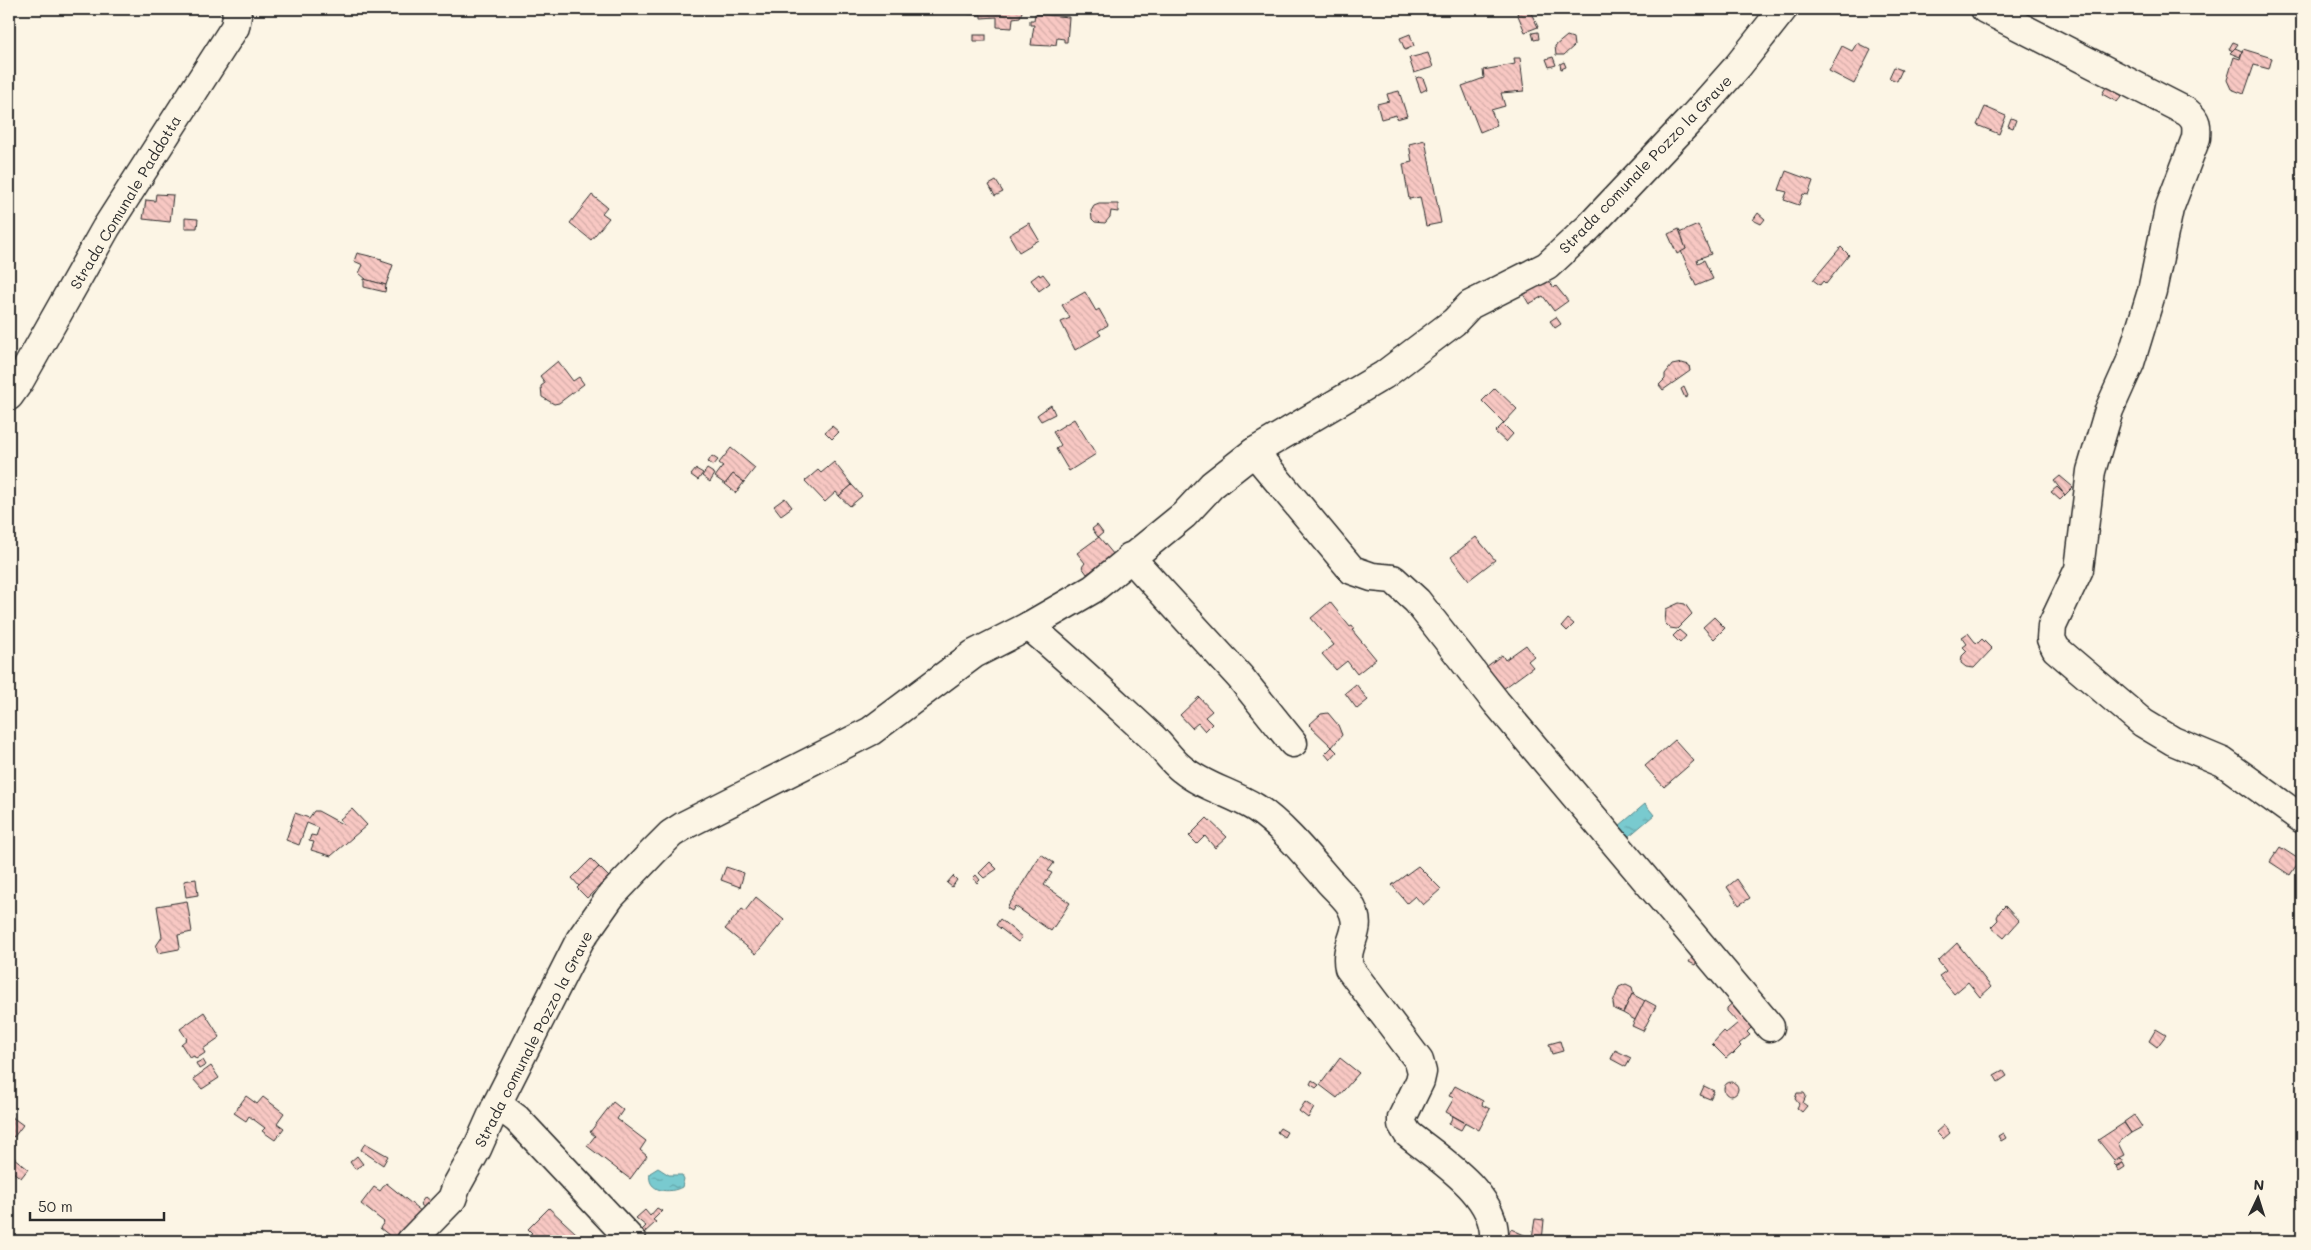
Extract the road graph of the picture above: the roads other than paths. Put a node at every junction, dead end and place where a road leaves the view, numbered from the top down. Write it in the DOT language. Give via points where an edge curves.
graph roads {
  1 [pos="236,9"];
  2 [pos="1783,9"];
  3 [pos="1985,9"];
  4 [pos="9,396"];
  5 [pos="1254,452"];
  6 [pos="1130,557"];
  7 [pos="1029,626"];
  8 [pos="1293,743"];
  9 [pos="2302,819"];
  10 [pos="1770,1027"];
  11 [pos="497,1104"];
  12 [pos="411,1241"];
  13 [pos="632,1241"];
  14 [pos="1494,1241"];
  1 -- 4 [label="street, Strada Comunale Paddotta" via="234,27 106,228"];
  2 -- 5 [label="street, Strada comunale Pozzo la Grave" via="1691,119 1589,227 1547,266 1470,305 1454,322 1384,375"];
  3 -- 9 [label="street" via="2188,112 2197,126 2196,138 2169,209 2152,291 2130,363 2109,410 2090,471 2079,569 2052,626 2051,639 2056,649 2143,723 2173,741 2223,762"];
  5 -- 6 [label="street, Strada comunale Pozzo la Grave" via="1212,485 1184,515"];
  5 -- 10 [label="street" via="1352,570 1392,579 1417,601 1496,702"];
  6 -- 7 [label="street, Strada comunale Pozzo la Grave" via="1092,589"];
  6 -- 8 [label="street" via="1240,676"];
  7 -- 11 [label="street, Strada comunale Pozzo la Grave" via="974,654 871,731 671,834 611,896 580,940"];
  7 -- 14 [label="street" via="1153,738 1181,769 1267,817 1349,903 1356,920 1356,932 1348,952 1349,968 1419,1061 1422,1072 1402,1124 1408,1134 1477,1192 1492,1219"];
  11 -- 12 [label="street, Strada comunale Pozzo la Grave" via="452,1199"];
  11 -- 13 [label="street" via="517,1119"];
}
